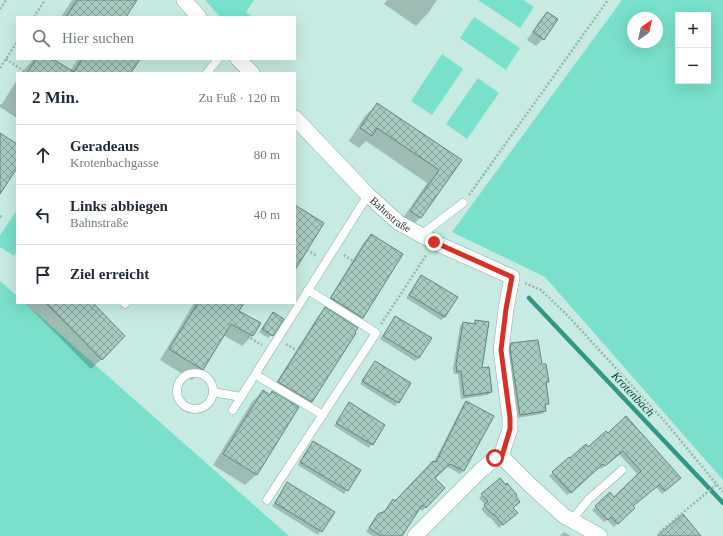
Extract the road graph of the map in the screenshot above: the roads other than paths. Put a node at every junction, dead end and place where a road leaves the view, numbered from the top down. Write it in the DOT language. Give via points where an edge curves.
graph roads {
  1 [pos="184,0"];
  2 [pos="198,16"];
  3 [pos="217,60"];
  4 [pos="239,60"];
  5 [pos="208,72"];
  6 [pos="251,72"];
  7 [pos="296,119"];
  8 [pos="368,195"];
  9 [pos="463,202"];
  10 [pos="428,239"];
  11 [pos="308,290"];
  12 [pos="256,375"];
  13 [pos="213,392"];
  14 [pos="241,397"];
  15 [pos="233,410"];
  16 [pos="323,415"];
  17 [pos="502,456"];
  18 [pos="622,470"];
  19 [pos="267,500"];
  20 [pos="571,521"];
  21 [pos="415,536"];
  22 [pos="600,536"];
  1 -- 2 [label="street"];
  3 -- 5 [label="lane"];
  4 -- 6 [label="street"];
  7 -- 8 [label="street, Bahnstraße" via="334,152"];
  8 -- 10 [label="street, Bahnstraße" via="399,223"];
  8 -- 11 [label="lane"];
  9 -- 10 [label="lane"];
  10 -- 17 [label="street, Bahnstraße" via="512,277 501,350 510,418 510,429"];
  11 -- 12 [label="lane"];
  11 -- 16 [label="lane" via="376,333"];
  12 -- 14 [label="lane"];
  12 -- 16 [label="lane"];
  13 -- 13 [label="lane" via="210,380 199,373 187,375 177,389 181,401 192,408 204,407 212,398"];
  13 -- 14 [label="lane"];
  14 -- 15 [label="lane"];
  16 -- 19 [label="lane"];
  17 -- 20 [label="street" via="550,505"];
  17 -- 21 [label="street" via="495,458 480,470"];
  18 -- 20 [label="lane" via="589,499"];
  20 -- 22 [label="street"];
}
